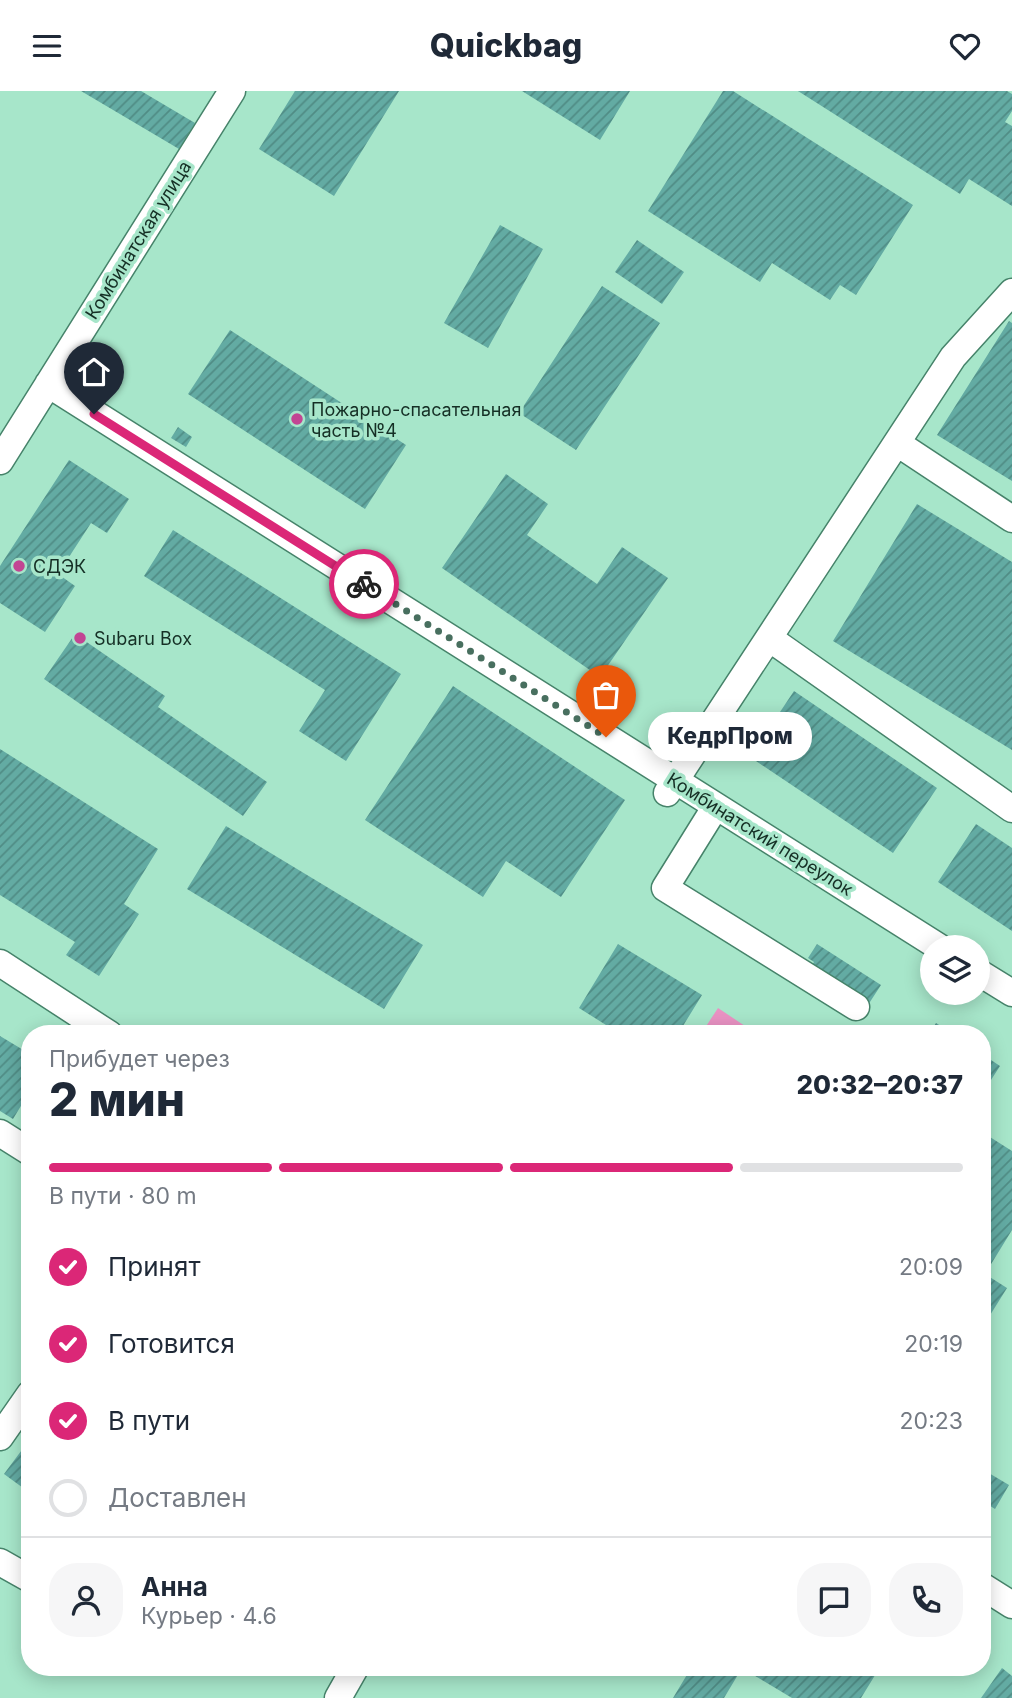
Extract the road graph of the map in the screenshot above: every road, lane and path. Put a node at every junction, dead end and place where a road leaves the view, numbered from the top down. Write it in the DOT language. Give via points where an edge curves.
graph roads {
  1 [pos="232,91"];
  2 [pos="1012,292"];
  3 [pos="48,384"];
  4 [pos="897,443"];
  5 [pos="0,461"];
  6 [pos="1012,519"];
  7 [pos="769,638"];
  8 [pos="671,788"];
  9 [pos="716,806"];
  10 [pos="1012,809"];
  11 [pos="920,935"];
  12 [pos="0,963"];
  13 [pos="990,979"];
  14 [pos="1012,993"];
  15 [pos="856,1007"];
  16 [pos="95,1025"];
  17 [pos="0,1133"];
  18 [pos="21,1146"];
  19 [pos="21,1407"];
  20 [pos="0,1437"];
  21 [pos="0,1562"];
  22 [pos="21,1574"];
  23 [pos="991,1591"];
  24 [pos="1012,1605"];
  25 [pos="350,1676"];
  26 [pos="338,1698"];
  1 -- 3 [label="street, Комбинатская улица"];
  2 -- 4 [label="street" via="953,357"];
  3 -- 5 [label="street, Комбинатская улица"];
  3 -- 8 [label="street, Комбинатский переулок"];
  4 -- 6 [label="street"];
  4 -- 7 [label="street"];
  7 -- 8 [label="street"];
  7 -- 10 [label="street"];
  8 -- 9 [label="street, Комбинатский переулок"];
  9 -- 11 [label="street, Комбинатский переулок"];
  9 -- 15 [label="street" via="665,888"];
  12 -- 16 [label="street"];
  13 -- 14 [label="street"];
  17 -- 18 [label="street"];
  19 -- 20 [label="street"];
  21 -- 22 [label="street"];
  23 -- 24 [label="street"];
  25 -- 26 [label="street"];
}
